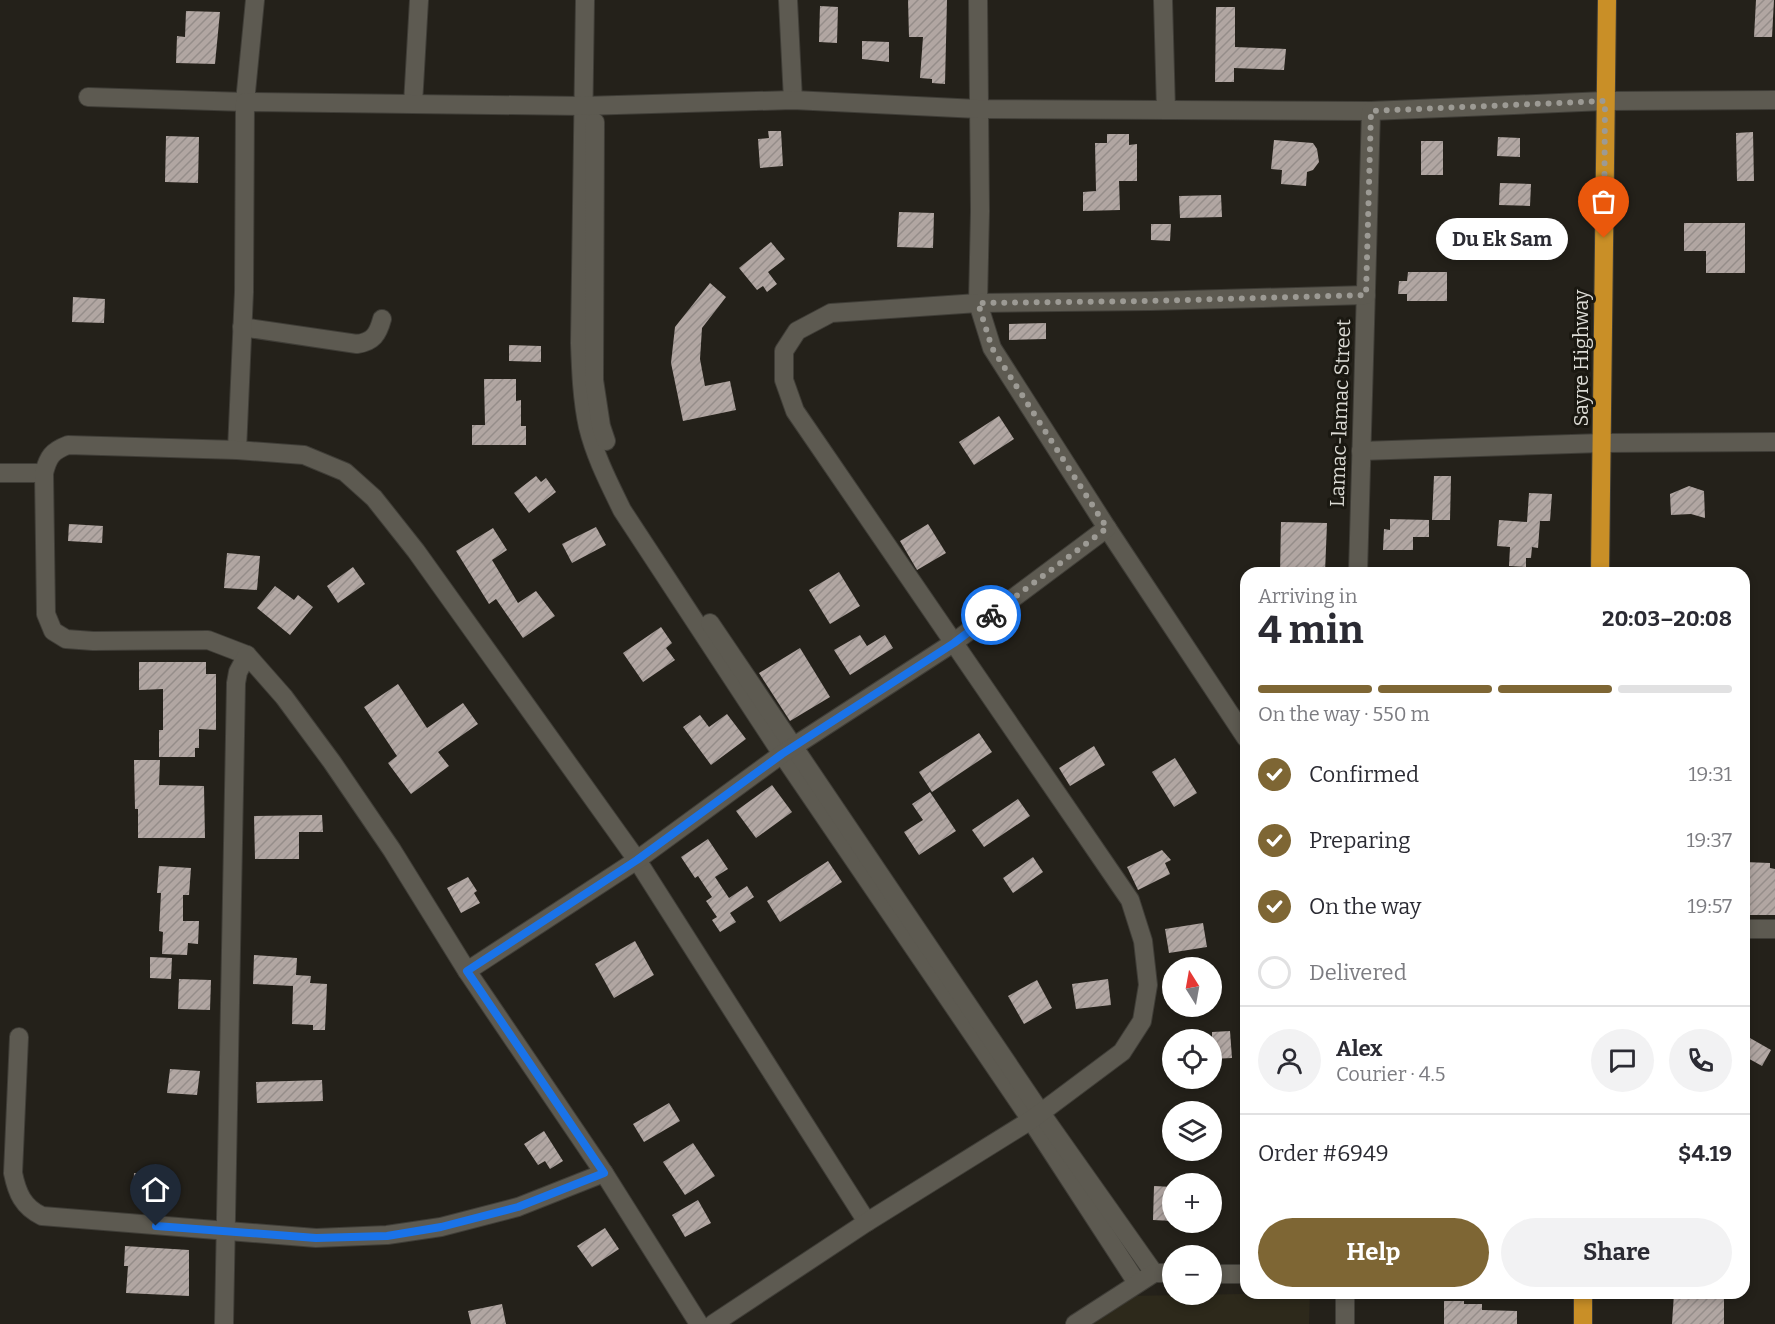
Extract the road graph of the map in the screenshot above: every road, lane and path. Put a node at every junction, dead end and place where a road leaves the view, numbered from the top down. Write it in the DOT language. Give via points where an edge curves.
graph roads {
  1 [pos="255,0"];
  2 [pos="419,0"];
  3 [pos="585,0"];
  4 [pos="597,0"];
  5 [pos="788,0"];
  6 [pos="978,0"];
  7 [pos="1163,0"];
  8 [pos="1607,0"];
  9 [pos="88,97"];
  10 [pos="794,100"];
  11 [pos="1775,100"];
  12 [pos="1605,101"];
  13 [pos="245,102"];
  14 [pos="413,104"];
  15 [pos="589,106"];
  16 [pos="978,109"];
  17 [pos="1166,110"];
  18 [pos="1371,111"];
  19 [pos="1366,295"];
  20 [pos="978,303"];
  21 [pos="382,319"];
  22 [pos="242,327"];
  23 [pos="1775,442"];
  24 [pos="1603,443"];
  25 [pos="237,450"];
  26 [pos="1361,451"];
  27 [pos="0,473"];
  28 [pos="44,473"];
  29 [pos="1107,528"];
  30 [pos="1358,567"];
  31 [pos="1600,567"];
  32 [pos="954,643"];
  33 [pos="247,654"];
  34 [pos="1240,729"];
  35 [pos="788,750"];
  36 [pos="637,860"];
  37 [pos="1750,929"];
  38 [pos="1775,929"];
  39 [pos="467,971"];
  40 [pos="20,1037"];
  41 [pos="1036,1117"];
  42 [pos="604,1173"];
  43 [pos="867,1222"];
  44 [pos="224,1232"];
  45 [pos="1154,1273"];
  46 [pos="1162,1273"];
  47 [pos="1222,1274"];
  48 [pos="1240,1274"];
  49 [pos="1137,1283"];
  50 [pos="1345,1299"];
  51 [pos="1583,1299"];
  52 [pos="224,1324"];
  53 [pos="699,1324"];
  54 [pos="713,1324"];
  55 [pos="1075,1324"];
  56 [pos="1345,1324"];
  57 [pos="1583,1324"];
  1 -- 13 [label="street"];
  2 -- 14 [label="street"];
  3 -- 15 [label="street"];
  4 -- 15 [label="street"];
  5 -- 10 [label="street"];
  6 -- 16 [label="street"];
  7 -- 17 [label="street"];
  8 -- 12 [label="highway, Sayre Highway"];
  9 -- 13 [label="street"];
  10 -- 15 [label="street"];
  10 -- 16 [label="street"];
  11 -- 12 [label="street"];
  12 -- 18 [label="street"];
  12 -- 24 [label="highway, Sayre Highway"];
  13 -- 14 [label="street"];
  13 -- 22 [label="street"];
  14 -- 15 [label="street"];
  15 -- 35 [label="street" via="587,343 581,384 589,429 622,510 714,629"];
  16 -- 17 [label="street"];
  16 -- 20 [label="street"];
  17 -- 18 [label="street"];
  18 -- 19 [label="street, Lamac-lamac Street"];
  19 -- 20 [label="street"];
  19 -- 26 [label="street, Lamac-lamac Street"];
  20 -- 29 [label="street" via="992,348"];
  20 -- 32 [label="street" via="831,313 797,331 784,351 784,380 795,411"];
  21 -- 22 [label="street" via="373,339 357,344"];
  22 -- 25 [label="street"];
  23 -- 24 [label="street"];
  24 -- 26 [label="street"];
  24 -- 31 [label="highway, Sayre Highway"];
  25 -- 28 [label="street" via="68,445 55,450 47,459"];
  25 -- 36 [label="street" via="304,455 345,472 374,498"];
  26 -- 30 [label="street, Lamac-lamac Street"];
  27 -- 28 [label="street"];
  28 -- 33 [label="street" via="46,614 53,631 66,639 93,641 208,640"];
  29 -- 32 [label="street"];
  29 -- 34 [label="street"];
  32 -- 35 [label="street"];
  32 -- 41 [label="street" via="1130,900 1143,941 1148,986 1142,1021 1122,1052"];
  33 -- 39 [label="street" via="332,762"];
  33 -- 44 [label="street" via="236,683"];
  35 -- 36 [label="street"];
  35 -- 41 [label="street"];
  36 -- 39 [label="street"];
  36 -- 43 [label="street"];
  37 -- 38 [label="street"];
  39 -- 42 [label="street"];
  40 -- 44 [label="street" via="13,1173 22,1202 32,1212"];
  41 -- 43 [label="street"];
  41 -- 45 [label="street"];
  41 -- 49 [label="street"];
  42 -- 44 [label="street" via="518,1207 387,1236 316,1238"];
  42 -- 53 [label="street"];
  43 -- 54 [label="street"];
  44 -- 52 [label="street"];
  45 -- 46 [label="street"];
  45 -- 49 [label="street"];
  47 -- 48 [label="street"];
  49 -- 55 [label="street"];
  50 -- 56 [label="street"];
  51 -- 57 [label="highway"];
}
